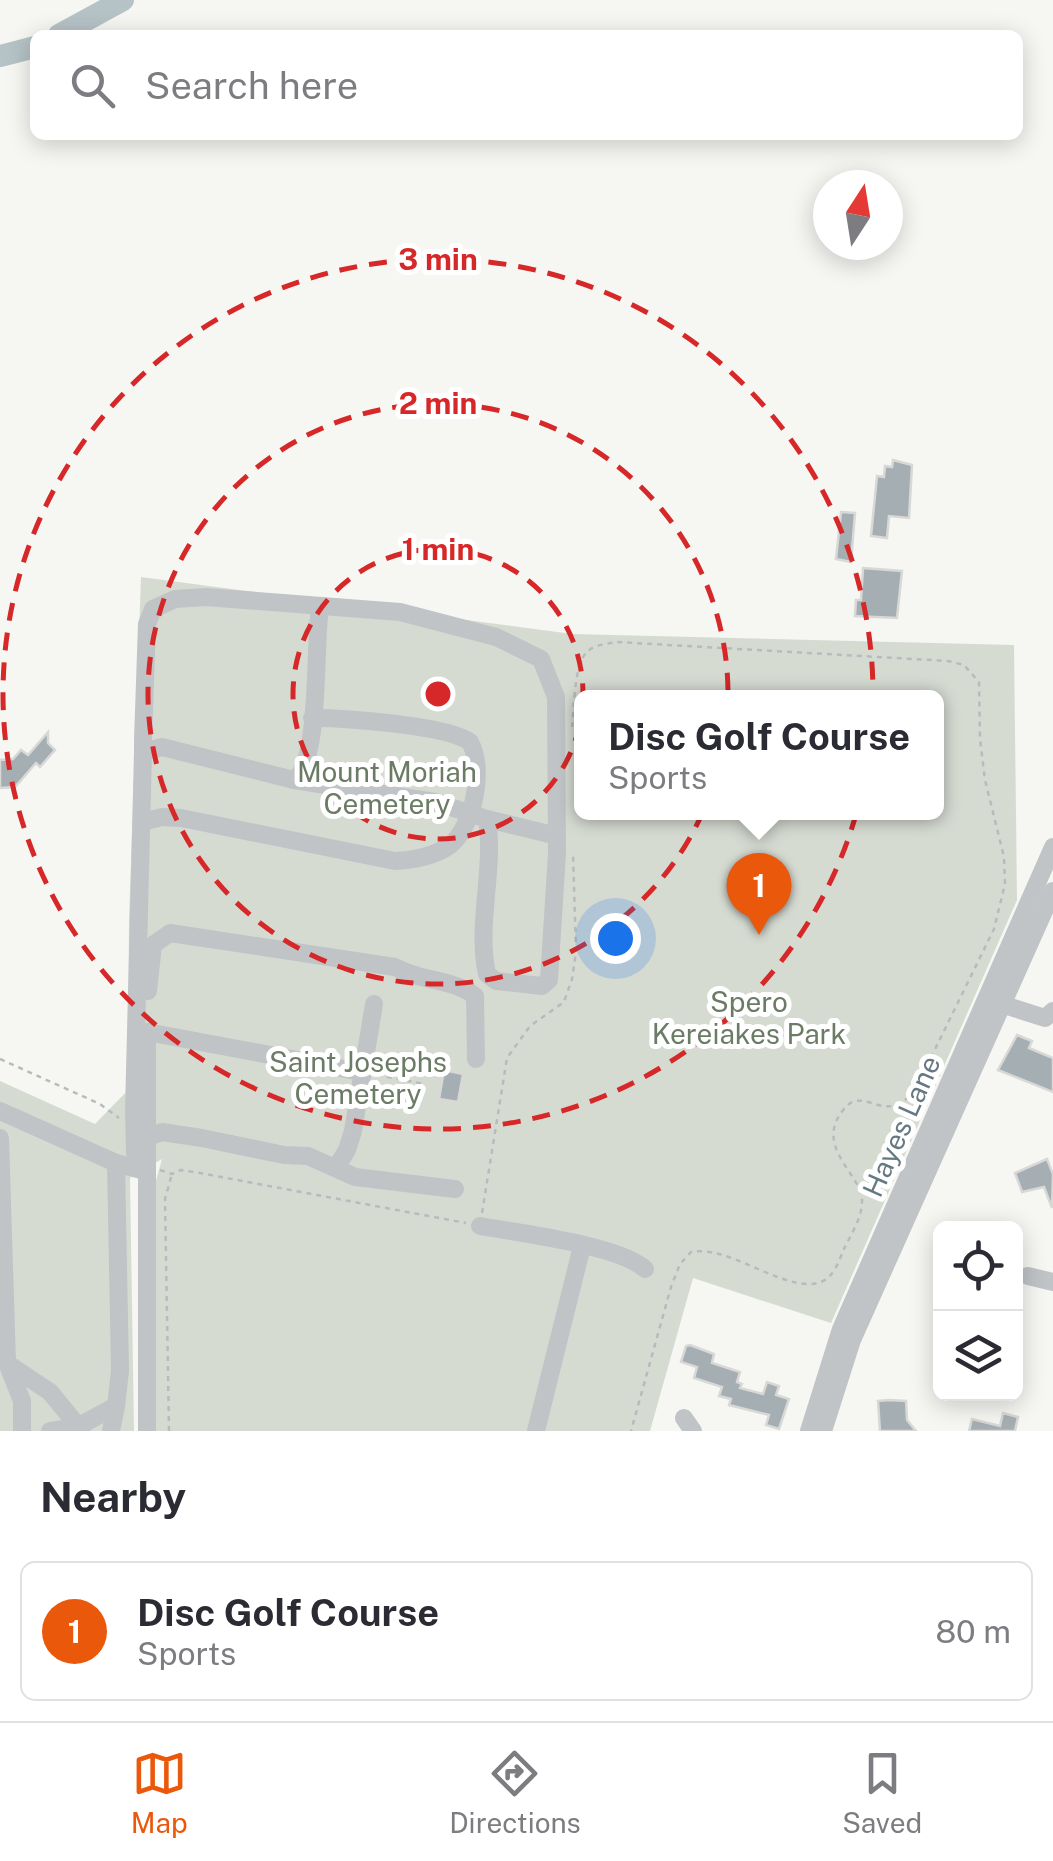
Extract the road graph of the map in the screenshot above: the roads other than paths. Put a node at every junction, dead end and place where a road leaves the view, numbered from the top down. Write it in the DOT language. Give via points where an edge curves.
graph roads {
  1 [pos="320,608"];
  2 [pos="312,718"];
  3 [pos="143,752"];
  4 [pos="294,780"];
  5 [pos="478,816"];
  6 [pos="142,822"];
  7 [pos="565,839"];
  8 [pos="1053,847"];
  9 [pos="1053,891"];
  10 [pos="995,1002"];
  11 [pos="374,1004"];
  12 [pos="1050,1017"];
  13 [pos="147,1032"];
  14 [pos="476,1060"];
  15 [pos="361,1072"];
  16 [pos="0,1112"];
  17 [pos="20,1120"];
  18 [pos="0,1138"];
  19 [pos="148,1138"];
  20 [pos="116,1163"];
  21 [pos="145,1168"];
  22 [pos="336,1168"];
  23 [pos="455,1189"];
  24 [pos="480,1226"];
  25 [pos="582,1246"];
  26 [pos="644,1269"];
  27 [pos="1028,1276"];
  28 [pos="1053,1282"];
  29 [pos="3,1361"];
  30 [pos="116,1406"];
  31 [pos="80,1429"];
  32 [pos="22,1431"];
  33 [pos="50,1431"];
  34 [pos="111,1431"];
  35 [pos="147,1431"];
  36 [pos="536,1431"];
  37 [pos="809,1431"];
  38 [pos="823,1431"];
  1 -- 2 [label="street"];
  1 -- 3 [label="street" via="206,596 156,607 147,624"];
  1 -- 7 [label="street" via="400,612 496,637 541,659 556,697"];
  2 -- 4 [label="street" via="305,771"];
  2 -- 5 [label="street" via="464,737 476,757"];
  3 -- 4 [label="street" via="162,746"];
  3 -- 6 [label="street"];
  4 -- 5 [label="street" via="423,799"];
  5 -- 6 [label="street" via="449,845 406,860 181,818"];
  5 -- 7 [label="street"];
  5 -- 7 [label="street" via="490,843 485,962 496,981 548,985"];
  6 -- 21 [label="street" via="134,1112 136,1153"];
  8 -- 10 [label="street, Hayes Lane"];
  9 -- 10 [label="street, Hayes Lane"];
  10 -- 12 [label="street"];
  10 -- 37 [label="street, Hayes Lane" via="840,1329"];
  10 -- 38 [label="street, Hayes Lane" via="852,1340"];
  11 -- 15 [label="street"];
  13 -- 14 [label="street" via="152,949 173,933 390,966 462,986 477,999"];
  13 -- 15 [label="street"];
  13 -- 19 [label="street"];
  15 -- 22 [label="street" via="350,1144"];
  16 -- 17 [label="street"];
  17 -- 18 [label="street"];
  17 -- 20 [label="street"];
  18 -- 29 [label="street"];
  19 -- 21 [label="street"];
  19 -- 22 [label="street" via="162,1132 202,1138 308,1156"];
  20 -- 21 [label="street"];
  20 -- 30 [label="street"];
  21 -- 35 [label="street"];
  22 -- 23 [label="street" via="355,1177"];
  24 -- 25 [label="street"];
  25 -- 26 [label="street"];
  25 -- 36 [label="street"];
  27 -- 28 [label="street"];
  29 -- 31 [label="street" via="40,1383"];
  29 -- 32 [label="street" via="22,1401"];
  30 -- 31 [label="street"];
  30 -- 34 [label="street"];
  31 -- 33 [label="street"];
}
